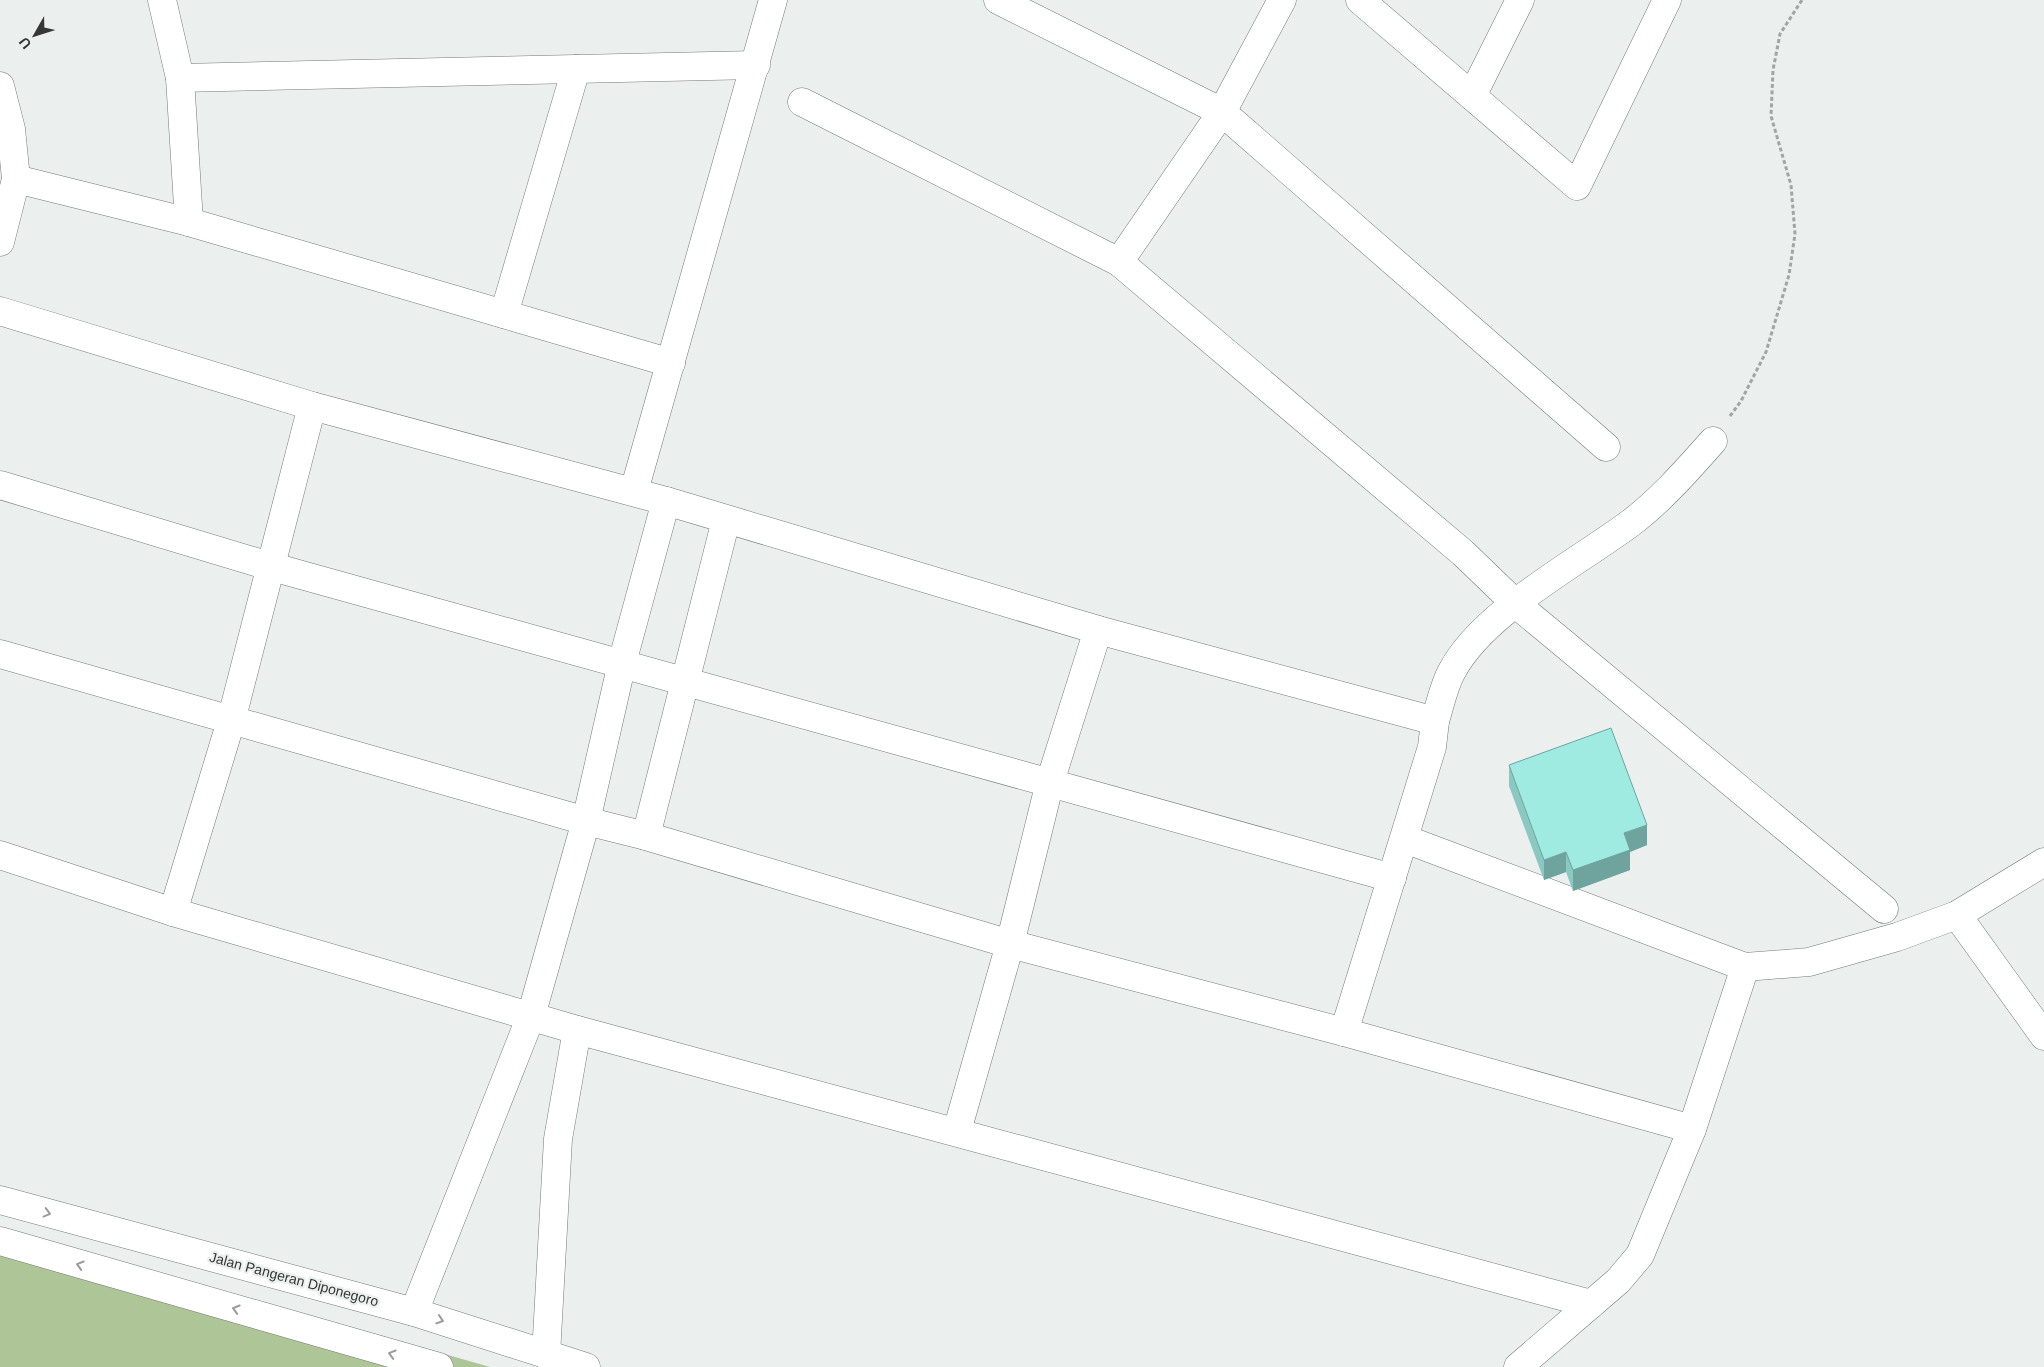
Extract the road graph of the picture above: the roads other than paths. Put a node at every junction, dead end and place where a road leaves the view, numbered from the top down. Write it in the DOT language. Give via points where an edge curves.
graph roads {
  1 [pos="162,0"];
  2 [pos="773,0"];
  3 [pos="998,0"];
  4 [pos="1282,0"];
  5 [pos="1360,0"];
  6 [pos="1520,0"];
  7 [pos="1667,0"];
  8 [pos="756,66"];
  9 [pos="576,69"];
  10 [pos="180,78"];
  11 [pos="0,86"];
  12 [pos="1472,96"];
  13 [pos="802,102"];
  14 [pos="1222,112"];
  15 [pos="16,179"];
  16 [pos="189,222"];
  17 [pos="0,242"];
  18 [pos="1119,262"];
  19 [pos="0,311"];
  20 [pos="504,314"];
  21 [pos="671,363"];
  22 [pos="312,406"];
  23 [pos="1713,442"];
  24 [pos="1606,447"];
  25 [pos="0,485"];
  26 [pos="634,492"];
  27 [pos="666,500"];
  28 [pos="726,520"];
  29 [pos="269,566"];
  30 [pos="1516,604"];
  31 [pos="1098,630"];
  32 [pos="0,654"];
  33 [pos="622,663"];
  34 [pos="685,681"];
  35 [pos="231,721"];
  36 [pos="1435,721"];
  37 [pos="1050,782"];
  38 [pos="586,821"];
  39 [pos="646,836"];
  40 [pos="1405,839"];
  41 [pos="0,855"];
  42 [pos="2044,862"];
  43 [pos="1392,878"];
  44 [pos="1884,909"];
  45 [pos="173,912"];
  46 [pos="1957,915"];
  47 [pos="1010,944"];
  48 [pos="1745,967"];
  49 [pos="531,1016"];
  50 [pos="577,1030"];
  51 [pos="1344,1032"];
  52 [pos="2044,1036"];
  53 [pos="1692,1129"];
  54 [pos="957,1131"];
  55 [pos="0,1200"];
  56 [pos="0,1241"];
  57 [pos="1591,1304"];
  58 [pos="414,1312"];
  59 [pos="546,1355"];
  60 [pos="439,1367"];
  61 [pos="586,1367"];
  62 [pos="1518,1367"];
  1 -- 10 [label="main road"];
  2 -- 8 [label="main road"];
  3 -- 14 [label="main road"];
  4 -- 14 [label="main road"];
  5 -- 12 [label="main road"];
  6 -- 12 [label="main road"];
  7 -- 12 [label="main road" via="1577,186"];
  8 -- 9 [label="main road"];
  8 -- 21 [label="main road"];
  9 -- 10 [label="main road"];
  9 -- 20 [label="main road"];
  10 -- 16 [label="main road"];
  11 -- 15 [label="main road" via="11,129"];
  13 -- 18 [label="main road"];
  14 -- 18 [label="main road"];
  14 -- 24 [label="main road"];
  15 -- 16 [label="main road"];
  15 -- 17 [label="main road"];
  16 -- 20 [label="main road"];
  18 -- 30 [label="main road" via="1464,553"];
  19 -- 22 [label="main road"];
  20 -- 21 [label="main road"];
  21 -- 26 [label="main road"];
  22 -- 26 [label="main road"];
  22 -- 29 [label="main road"];
  23 -- 30 [label="main road" via="1634,520"];
  25 -- 29 [label="main road"];
  26 -- 27 [label="main road"];
  27 -- 28 [label="main road"];
  27 -- 33 [label="main road"];
  28 -- 31 [label="main road"];
  28 -- 34 [label="main road"];
  29 -- 33 [label="main road"];
  29 -- 35 [label="main road"];
  30 -- 36 [label="main road" via="1478,636 1451,671"];
  30 -- 44 [label="main road"];
  31 -- 36 [label="main road"];
  31 -- 37 [label="main road"];
  32 -- 35 [label="main road"];
  33 -- 34 [label="main road"];
  33 -- 38 [label="main road"];
  34 -- 37 [label="main road"];
  34 -- 39 [label="main road"];
  35 -- 38 [label="main road"];
  35 -- 45 [label="main road"];
  36 -- 40 [label="main road" via="1432,746"];
  37 -- 43 [label="main road"];
  37 -- 47 [label="main road"];
  38 -- 39 [label="main road"];
  38 -- 49 [label="main road"];
  39 -- 47 [label="main road"];
  40 -- 43 [label="main road"];
  40 -- 48 [label="main road"];
  41 -- 45 [label="main road"];
  42 -- 46 [label="main road"];
  43 -- 51 [label="main road"];
  45 -- 49 [label="main road"];
  46 -- 48 [label="main road" via="1809,962"];
  46 -- 52 [label="main road"];
  47 -- 51 [label="main road"];
  47 -- 54 [label="main road"];
  48 -- 53 [label="main road"];
  49 -- 50 [label="main road"];
  49 -- 58 [label="main road"];
  50 -- 54 [label="main road"];
  50 -- 59 [label="main road" via="558,1139"];
  51 -- 53 [label="main road"];
  53 -- 57 [label="main road" via="1640,1255 1618,1281"];
  54 -- 57 [label="main road"];
  55 -- 58 [label="main road, Jalan Pangeran Diponegoro, one-way"];
  60 -- 56 [label="main road, one-way"];
  57 -- 62 [label="main road"];
  58 -- 59 [label="main road, Jalan Pangeran Diponegoro, one-way"];
  59 -- 61 [label="main road, Jalan Pangeran Diponegoro"];
}
